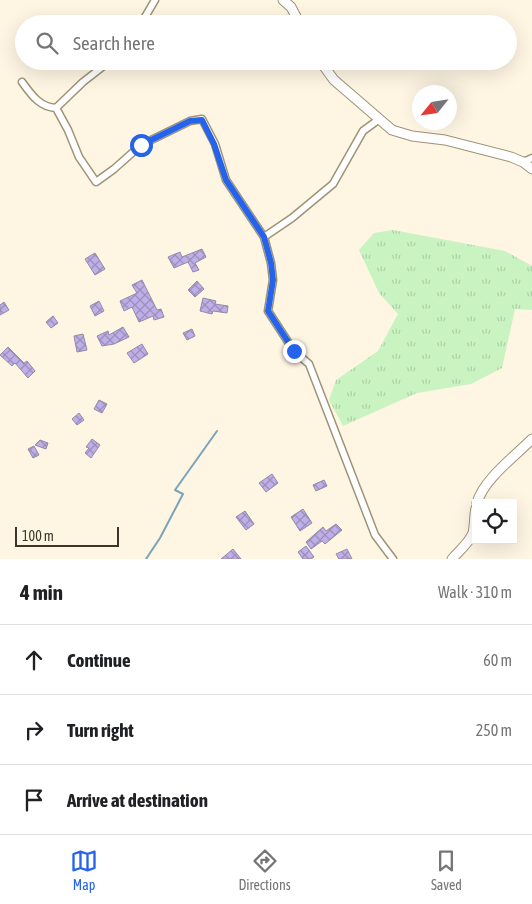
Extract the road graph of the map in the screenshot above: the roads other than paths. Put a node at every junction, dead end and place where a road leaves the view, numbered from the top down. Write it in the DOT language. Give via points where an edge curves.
graph roads {
  1 [pos="154,0"];
  2 [pos="282,0"];
  3 [pos="146,15"];
  4 [pos="296,15"];
  5 [pos="98,70"];
  6 [pos="327,70"];
  7 [pos="22,82"];
  8 [pos="56,108"];
  9 [pos="378,120"];
  10 [pos="532,158"];
  11 [pos="523,162"];
  12 [pos="532,169"];
  13 [pos="264,237"];
  14 [pos="532,439"];
  15 [pos="478,499"];
  16 [pos="472,534"];
  17 [pos="393,559"];
  18 [pos="452,559"];
  1 -- 3 [label="street"];
  2 -- 4 [label="street" via="292,7"];
  5 -- 8 [label="street"];
  6 -- 9 [label="street"];
  7 -- 8 [label="street" via="36,99"];
  8 -- 13 [label="street" via="79,157 96,182 141,145 190,121 202,120 226,180"];
  9 -- 11 [label="street" via="392,130 412,136 445,140 511,156"];
  9 -- 13 [label="street" via="363,131 333,184"];
  10 -- 11 [label="street"];
  11 -- 12 [label="street"];
  13 -- 17 [label="street" via="273,280 268,311 294,351 308,364 375,535"];
  14 -- 15 [label="street" via="490,481"];
  16 -- 18 [label="street"];
}
